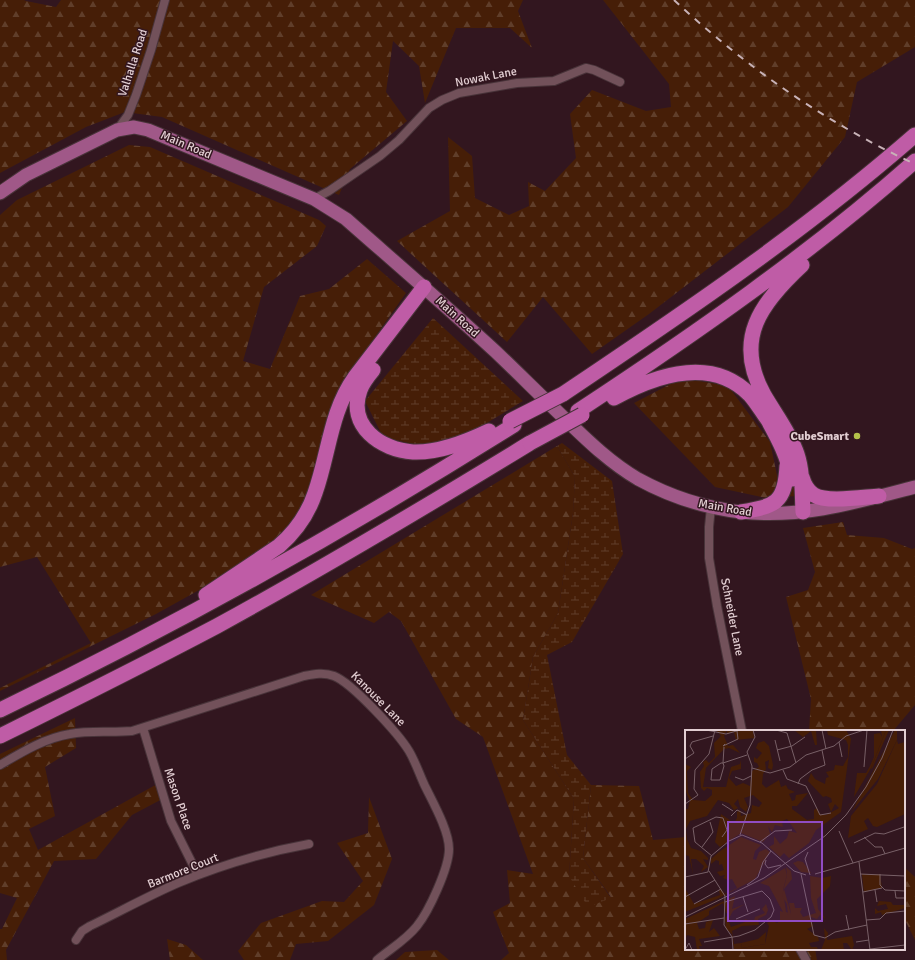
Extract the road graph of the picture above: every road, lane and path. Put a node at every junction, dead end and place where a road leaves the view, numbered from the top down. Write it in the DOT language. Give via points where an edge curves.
graph roads {
  1 [pos="165,0"];
  2 [pos="620,82"];
  3 [pos="117,130"];
  4 [pos="915,135"];
  5 [pos="915,161"];
  6 [pos="882,190"];
  7 [pos="0,192"];
  8 [pos="314,199"];
  9 [pos="428,291"];
  10 [pos="580,413"];
  11 [pos="512,423"];
  12 [pos="787,458"];
  13 [pos="801,474"];
  14 [pos="915,487"];
  15 [pos="879,496"];
  16 [pos="711,507"];
  17 [pos="741,512"];
  18 [pos="799,512"];
  19 [pos="114,653"];
  20 [pos="0,710"];
  21 [pos="143,728"];
  22 [pos="742,730"];
  23 [pos="0,736"];
  24 [pos="0,765"];
  25 [pos="309,844"];
  26 [pos="198,875"];
  27 [pos="76,940"];
  28 [pos="801,950"];
  29 [pos="377,960"];
  30 [pos="806,960"];
  1 -- 3 [label="street, Valhalla Road" via="136,95 128,115"];
  2 -- 8 [label="street, Nowak Lane" via="586,68 554,81 517,83 460,93 429,108 380,156"];
  3 -- 7 [label="main road, Main Road" via="26,175"];
  3 -- 8 [label="main road, Main Road" via="134,127 160,134"];
  4 -- 11 [label="highway, bridge" via="778,245 563,394"];
  5 -- 6 [label="highway"];
  6 -- 10 [label="highway" via="747,296"];
  6 -- 13 [label="highway" via="777,290 756,323 751,350 756,378 793,446"];
  8 -- 9 [label="main road, Main Road" via="346,219"];
  9 -- 11 [label="highway" via="362,385 359,392 358,414 364,428 385,445 404,451 424,452 467,441"];
  9 -- 16 [label="main road, Main Road" via="606,456 639,479 673,495"];
  9 -- 19 [label="highway" via="345,392 335,418 315,494 294,530 279,546 248,568"];
  10 -- 12 [label="highway" via="652,380 684,373 714,375 730,381 750,395"];
  10 -- 23 [label="highway, bridge" via="391,527 263,600"];
  11 -- 19 [label="highway" via="430,477 322,541 206,606"];
  12 -- 17 [label="highway" via="784,489 778,500 766,507"];
  12 -- 18 [label="highway"];
  13 -- 15 [label="highway" via="809,491 819,497 832,499"];
  13 -- 18 [label="highway"];
  14 -- 15 [label="main road, Main Road"];
  15 -- 18 [label="main road, Main Road"];
  16 -- 17 [label="main road, Main Road"];
  16 -- 22 [label="street, Schneider Lane" via="709,558"];
  17 -- 18 [label="main road, Main Road"];
  19 -- 20 [label="highway"];
  21 -- 24 [label="street, Kanouse Lane" via="61,736 33,747"];
  21 -- 26 [label="street, Mason Place" via="171,820"];
  21 -- 29 [label="street, Kanouse Lane" via="304,676 329,674 353,689 399,736 409,751 444,827 449,848 444,874 422,919 408,935"];
  25 -- 26 [label="street, Barmore Court" via="280,849"];
  26 -- 27 [label="street, Barmore Court" via="90,926 82,931"];
  28 -- 30 [label="street"];
}
